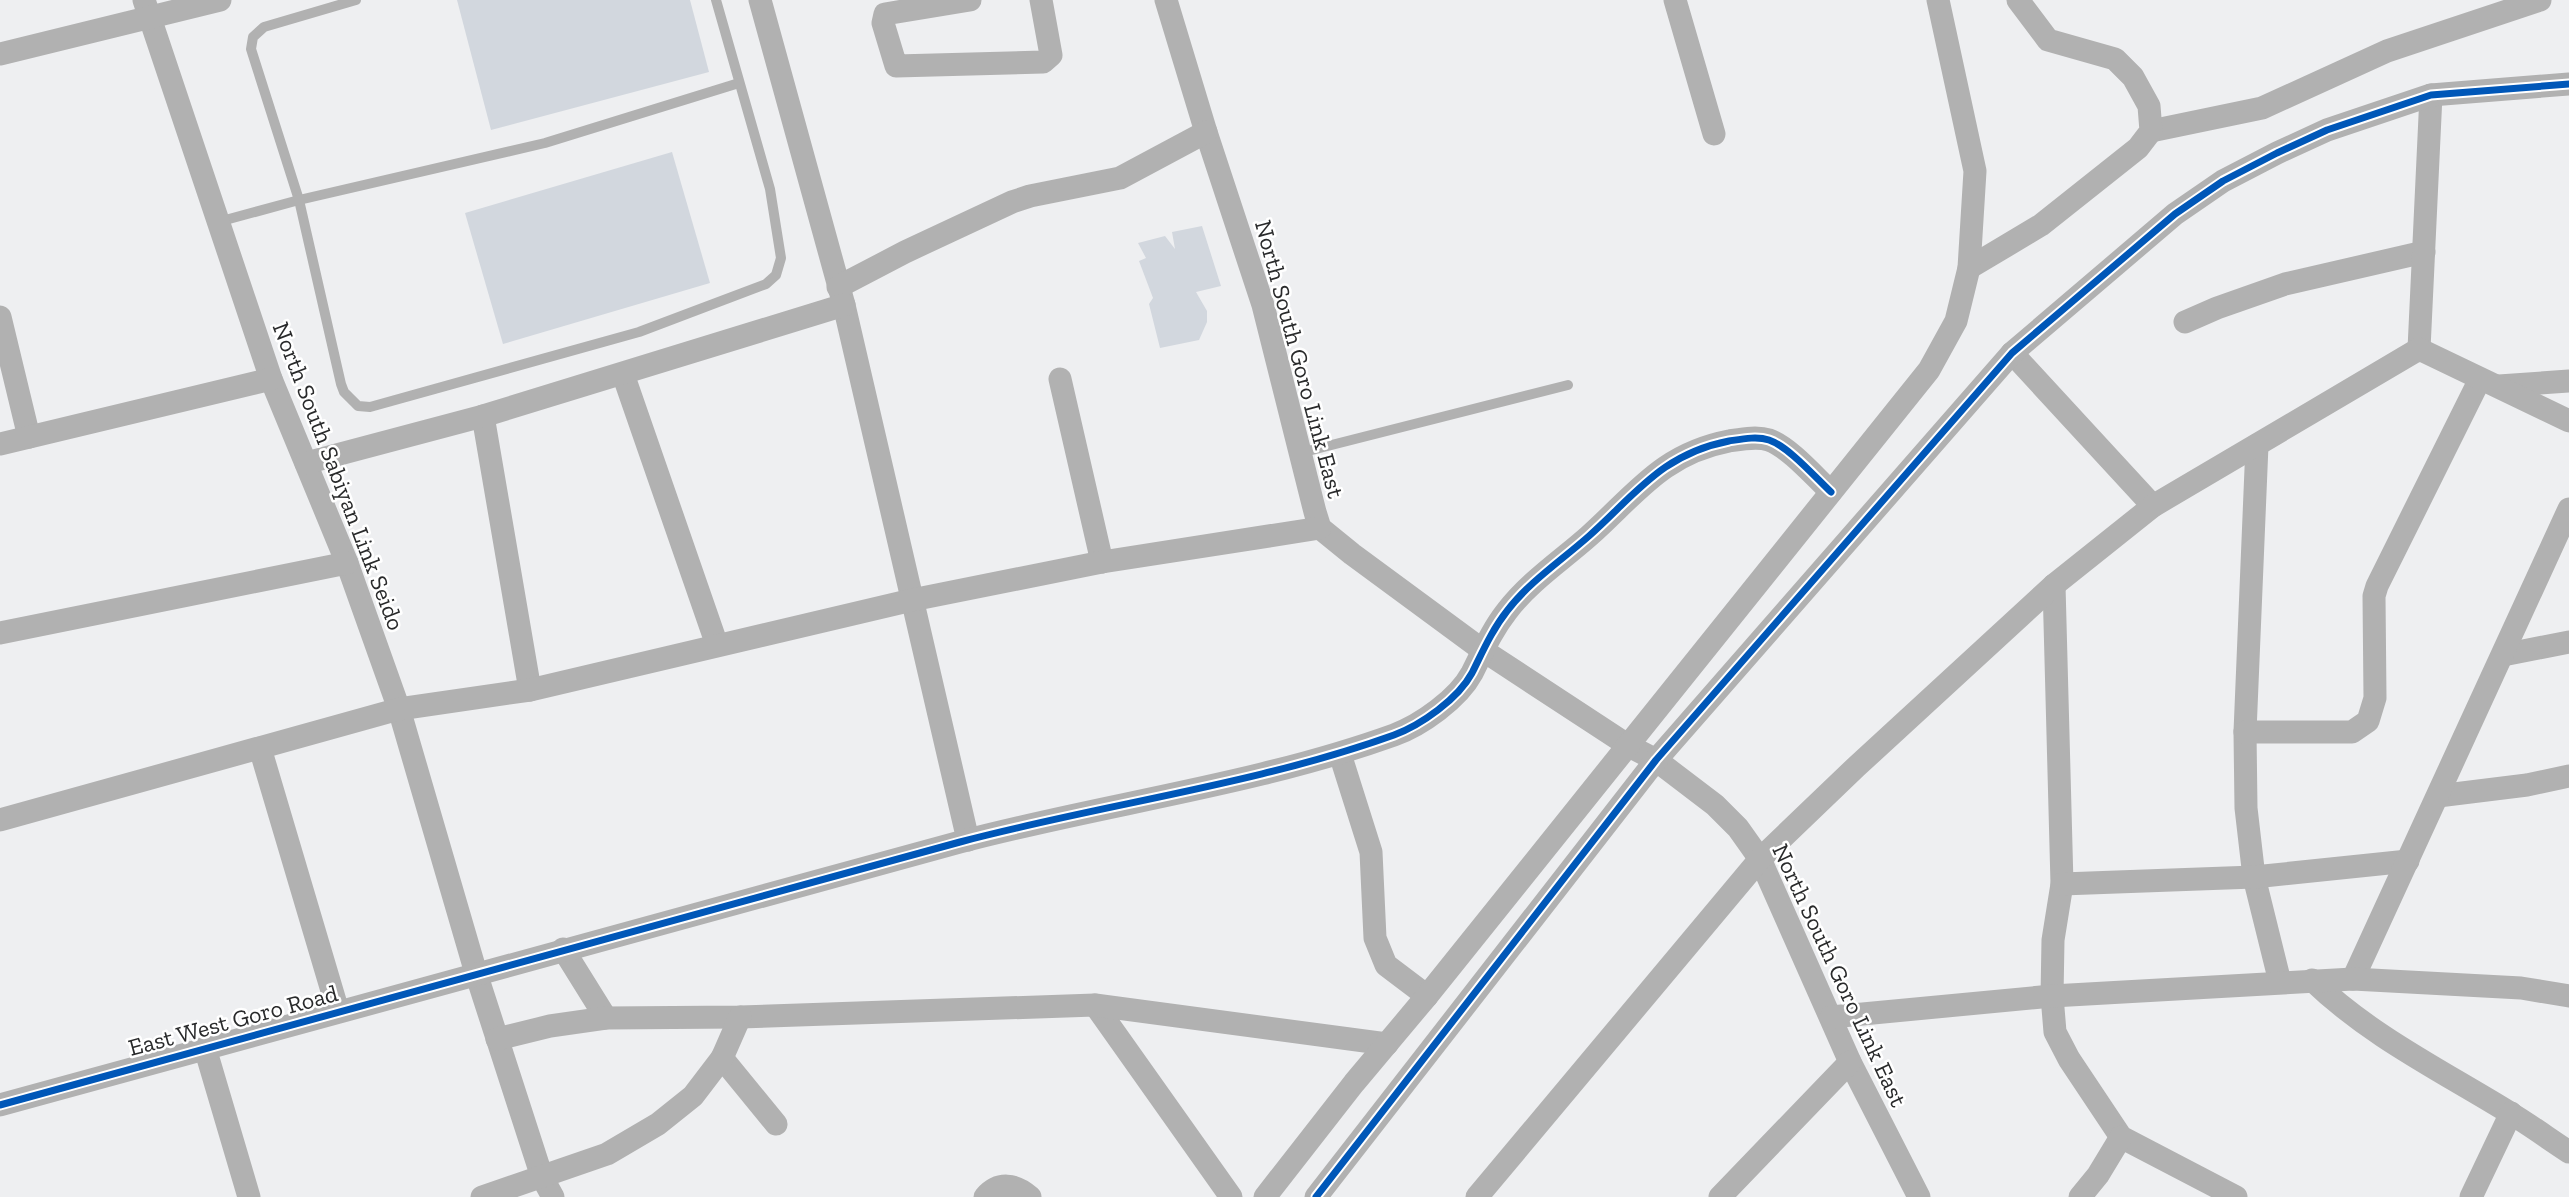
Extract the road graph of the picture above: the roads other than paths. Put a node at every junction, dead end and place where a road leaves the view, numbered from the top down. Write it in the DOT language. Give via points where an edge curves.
graph roads {
  1 [pos="220,0"];
  2 [pos="356,0"];
  3 [pos="716,0"];
  4 [pos="760,0"];
  5 [pos="970,0"];
  6 [pos="1041,0"];
  7 [pos="1166,0"];
  8 [pos="1675,0"];
  9 [pos="1938,0"];
  10 [pos="2018,0"];
  11 [pos="2540,0"];
  12 [pos="146,8"];
  13 [pos="0,54"];
  14 [pos="739,83"];
  15 [pos="2569,84"];
  16 [pos="2431,95"];
  17 [pos="2151,131"];
  18 [pos="1206,132"];
  19 [pos="1714,134"];
  20 [pos="299,200"];
  21 [pos="218,222"];
  22 [pos="2424,252"];
  23 [pos="1969,268"];
  24 [pos="841,296"];
  25 [pos="2185,322"];
  26 [pos="1,328"];
  27 [pos="2419,349"];
  28 [pos="2012,353"];
  29 [pos="624,374"];
  30 [pos="271,379"];
  31 [pos="1060,379"];
  32 [pos="2569,381"];
  33 [pos="2488,383"];
  34 [pos="1568,385"];
  35 [pos="483,416"];
  36 [pos="2569,421"];
  37 [pos="29,437"];
  38 [pos="0,444"];
  39 [pos="2257,445"];
  40 [pos="1300,453"];
  41 [pos="306,463"];
  42 [pos="1831,492"];
  43 [pos="2153,506"];
  44 [pos="2569,509"];
  45 [pos="1320,528"];
  46 [pos="347,562"];
  47 [pos="1102,562"];
  48 [pos="2054,585"];
  49 [pos="912,600"];
  50 [pos="0,634"];
  51 [pos="2569,642"];
  52 [pos="717,645"];
  53 [pos="1481,649"];
  54 [pos="2503,655"];
  55 [pos="530,690"];
  56 [pos="399,709"];
  57 [pos="2245,732"];
  58 [pos="1629,746"];
  59 [pos="260,748"];
  60 [pos="1340,754"];
  61 [pos="1656,760"];
  62 [pos="2569,776"];
  63 [pos="2438,796"];
  64 [pos="0,820"];
  65 [pos="968,840"];
  66 [pos="1760,859"];
  67 [pos="2408,861"];
  68 [pos="2254,877"];
  69 [pos="2062,884"];
  70 [pos="563,949"];
  71 [pos="476,973"];
  72 [pos="2353,979"];
  73 [pos="2312,980"];
  74 [pos="2280,982"];
  75 [pos="1427,996"];
  76 [pos="2052,996"];
  77 [pos="2569,996"];
  78 [pos="1095,1005"];
  79 [pos="338,1011"];
  80 [pos="740,1017"];
  81 [pos="1831,1017"];
  82 [pos="606,1018"];
  83 [pos="497,1039"];
  84 [pos="1387,1044"];
  85 [pos="205,1048"];
  86 [pos="722,1058"];
  87 [pos="1850,1062"];
  88 [pos="0,1105"];
  89 [pos="2511,1113"];
  90 [pos="776,1124"];
  91 [pos="2121,1137"];
  92 [pos="2569,1152"];
  93 [pos="547,1187"];
  94 [pos="249,1197"];
  95 [pos="482,1197"];
  96 [pos="985,1197"];
  97 [pos="1030,1197"];
  98 [pos="1231,1197"];
  99 [pos="1265,1197"];
  100 [pos="1316,1197"];
  101 [pos="1477,1197"];
  102 [pos="1720,1197"];
  103 [pos="1919,1197"];
  104 [pos="2080,1197"];
  105 [pos="2236,1197"];
  106 [pos="2471,1197"];
  1 -- 12 [label="street"];
  2 -- 20 [label="lane" via="264,27 253,37 251,49"];
  3 -- 14 [label="lane"];
  4 -- 24 [label="street"];
  5 -- 6 [label="street" via="885,14 883,23 896,66 1043,62 1051,55"];
  7 -- 18 [label="street, North South Goro Link East"];
  8 -- 19 [label="street"];
  9 -- 23 [label="street" via="1975,171"];
  10 -- 17 [label="street" via="2048,40 2115,59 2133,77 2150,106"];
  11 -- 17 [label="street" via="2387,51 2262,108"];
  12 -- 13 [label="street"];
  12 -- 21 [label="street, North South Sabiyan Link Seido"];
  14 -- 20 [label="lane" via="545,143"];
  14 -- 20 [label="lane" via="770,190 780,258 773,278 639,332 370,407 358,406 341,384"];
  15 -- 16 [label="street"];
  16 -- 22 [label="street"];
  16 -- 28 [label="street" via="2328,130 2223,181 2175,214"];
  17 -- 23 [label="street" via="2138,148 2050,218"];
  18 -- 24 [label="street" via="1120,178 1012,202 905,252"];
  18 -- 40 [label="street, North South Goro Link East" via="1263,305"];
  20 -- 21 [label="lane"];
  21 -- 30 [label="street, North South Sabiyan Link Seido"];
  22 -- 25 [label="street" via="2285,284"];
  22 -- 27 [label="street"];
  23 -- 42 [label="street" via="1956,321 1929,370"];
  24 -- 29 [label="street"];
  24 -- 49 [label="street"];
  26 -- 37 [label="street"];
  27 -- 33 [label="street"];
  27 -- 39 [label="street"];
  28 -- 43 [label="street"];
  28 -- 61 [label="street"];
  29 -- 35 [label="street"];
  29 -- 52 [label="street"];
  30 -- 37 [label="street"];
  30 -- 41 [label="street, North South Sabiyan Link Seido"];
  31 -- 47 [label="street"];
  32 -- 33 [label="street"];
  33 -- 36 [label="street"];
  33 -- 57 [label="street" via="2377,586 2375,698 2368,720 2352,732"];
  34 -- 40 [label="lane"];
  35 -- 41 [label="street"];
  35 -- 55 [label="street"];
  37 -- 38 [label="street"];
  39 -- 43 [label="street"];
  39 -- 57 [label="street"];
  40 -- 45 [label="street, North South Goro Link East"];
  41 -- 46 [label="street, North South Sabiyan Link Seido"];
  42 -- 53 [label="street, East West Goro Road" via="1766,438 1719,443 1678,458 1638,487 1522,594"];
  42 -- 58 [label="street"];
  43 -- 48 [label="street"];
  44 -- 54 [label="street"];
  45 -- 47 [label="street"];
  45 -- 53 [label="street, North South Goro Link East"];
  46 -- 50 [label="street"];
  46 -- 56 [label="street, North South Sabiyan Link Seido"];
  47 -- 49 [label="street"];
  48 -- 66 [label="street"];
  48 -- 69 [label="street"];
  49 -- 52 [label="street"];
  49 -- 65 [label="street"];
  51 -- 54 [label="street"];
  52 -- 55 [label="street"];
  53 -- 58 [label="street, North South Goro Link East"];
  53 -- 60 [label="street, East West Goro Road" via="1470,677 1438,708 1406,731"];
  54 -- 63 [label="street"];
  55 -- 56 [label="street"];
  56 -- 59 [label="street"];
  56 -- 71 [label="street, North South Sabiyan Link Seido"];
  57 -- 68 [label="street" via="2246,808"];
  58 -- 61 [label="street, North South Goro Link East"];
  58 -- 75 [label="street"];
  59 -- 64 [label="street"];
  59 -- 79 [label="street"];
  60 -- 65 [label="street, East West Goro Road"];
  60 -- 75 [label="street" via="1371,852 1375,938 1386,965"];
  61 -- 66 [label="street, North South Goro Link East" via="1715,805"];
  61 -- 100 [label="street"];
  62 -- 63 [label="street"];
  63 -- 67 [label="street"];
  65 -- 70 [label="street, East West Goro Road"];
  66 -- 81 [label="street, North South Goro Link East"];
  66 -- 101 [label="street"];
  67 -- 68 [label="street"];
  67 -- 72 [label="street"];
  68 -- 69 [label="street"];
  68 -- 74 [label="street"];
  69 -- 76 [label="street" via="2053,940"];
  70 -- 71 [label="street, East West Goro Road"];
  70 -- 82 [label="street"];
  71 -- 79 [label="street, East West Goro Road"];
  71 -- 83 [label="street, North South Sabiyan Link Seido"];
  72 -- 73 [label="street"];
  72 -- 77 [label="street" via="2521,988"];
  73 -- 74 [label="street"];
  73 -- 89 [label="street" via="2409,1054"];
  74 -- 76 [label="street"];
  75 -- 84 [label="street"];
  76 -- 81 [label="street"];
  76 -- 91 [label="street" via="2055,1032"];
  78 -- 80 [label="street"];
  78 -- 84 [label="street"];
  78 -- 98 [label="street"];
  79 -- 85 [label="street, East West Goro Road"];
  80 -- 82 [label="street"];
  80 -- 86 [label="street"];
  81 -- 87 [label="street, North South Goro Link East"];
  82 -- 83 [label="street"];
  83 -- 93 [label="street, North South Sabiyan Link Seido"];
  84 -- 99 [label="street"];
  85 -- 88 [label="street, East West Goro Road"];
  85 -- 94 [label="street"];
  86 -- 90 [label="street"];
  86 -- 93 [label="street" via="693,1096 658,1124"];
  87 -- 102 [label="street"];
  87 -- 103 [label="street, North South Goro Link East"];
  89 -- 92 [label="street"];
  89 -- 106 [label="street"];
  91 -- 104 [label="street"];
  91 -- 105 [label="street"];
  93 -- 95 [label="street"];
  96 -- 97 [label="street" via="991,1189 1005,1185 1020,1188"];
}
